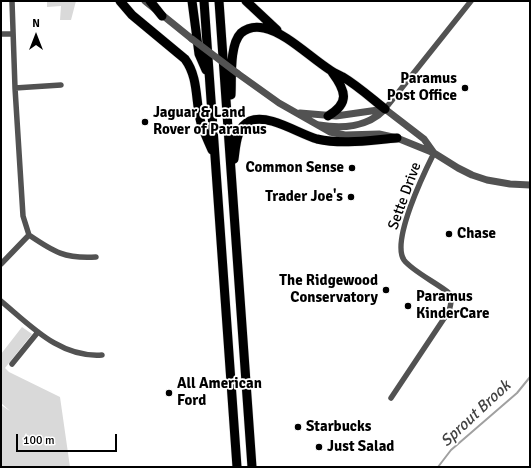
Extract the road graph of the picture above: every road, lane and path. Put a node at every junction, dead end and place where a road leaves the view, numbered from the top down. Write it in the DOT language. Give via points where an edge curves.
graph roads {
  1 [pos="12,1"];
  2 [pos="120,1"];
  3 [pos="145,1"];
  4 [pos="150,1"];
  5 [pos="192,1"];
  6 [pos="204,1"];
  7 [pos="219,1"];
  8 [pos="246,1"];
  9 [pos="471,1"];
  10 [pos="162,16"];
  11 [pos="1,34"];
  12 [pos="13,34"];
  13 [pos="288,40"];
  14 [pos="331,71"];
  15 [pos="209,78"];
  16 [pos="62,85"];
  17 [pos="15,88"];
  18 [pos="384,109"];
  19 [pos="296,113"];
  20 [pos="328,116"];
  21 [pos="315,124"];
  22 [pos="229,134"];
  23 [pos="397,138"];
  24 [pos="434,153"];
  25 [pos="215,160"];
  26 [pos="231,180"];
  27 [pos="530,185"];
  28 [pos="29,235"];
  29 [pos="96,257"];
  30 [pos="1,264"];
  31 [pos="1,301"];
  32 [pos="38,332"];
  33 [pos="102,356"];
  34 [pos="12,364"];
  35 [pos="391,398"];
  36 [pos="237,467"];
  37 [pos="252,467"];
  1 -- 12 [label="street"];
  2 -- 25 [label="highway" via="132,15 188,64 194,80 201,123"];
  3 -- 10 [label="street"];
  4 -- 10 [label="highway"];
  5 -- 15 [label="highway" via="199,54"];
  6 -- 15 [label="highway"];
  7 -- 22 [label="highway"];
  8 -- 13 [label="highway"];
  9 -- 18 [label="street"];
  10 -- 19 [label="street, bridge" via="237,73"];
  11 -- 12 [label="street"];
  12 -- 17 [label="street"];
  13 -- 14 [label="highway"];
  13 -- 22 [label="highway" via="256,26 247,28 240,35 233,52"];
  14 -- 18 [label="highway" via="344,77"];
  14 -- 20 [label="highway" via="342,85 343,96 338,109"];
  15 -- 25 [label="highway"];
  16 -- 17 [label="street"];
  17 -- 28 [label="street" via="23,216"];
  18 -- 20 [label="street"];
  18 -- 21 [label="street" via="374,119 362,124"];
  18 -- 24 [label="street" via="424,139"];
  19 -- 20 [label="street"];
  19 -- 21 [label="street"];
  21 -- 23 [label="street" via="340,135 378,134"];
  22 -- 26 [label="highway"];
  23 -- 24 [label="street"];
  23 -- 26 [label="highway" via="328,141 307,136 267,120 256,119 246,124 239,134"];
  24 -- 27 [label="street" via="472,175 510,184"];
  24 -- 35 [label="street, Sette Drive" via="417,188 404,228 401,249 408,265 449,293 451,306"];
  25 -- 36 [label="highway"];
  26 -- 37 [label="highway"];
  28 -- 29 [label="street" via="61,254 81,258"];
  28 -- 30 [label="street"];
  31 -- 32 [label="street"];
  32 -- 33 [label="street" via="64,349"];
  32 -- 34 [label="street"];
}
